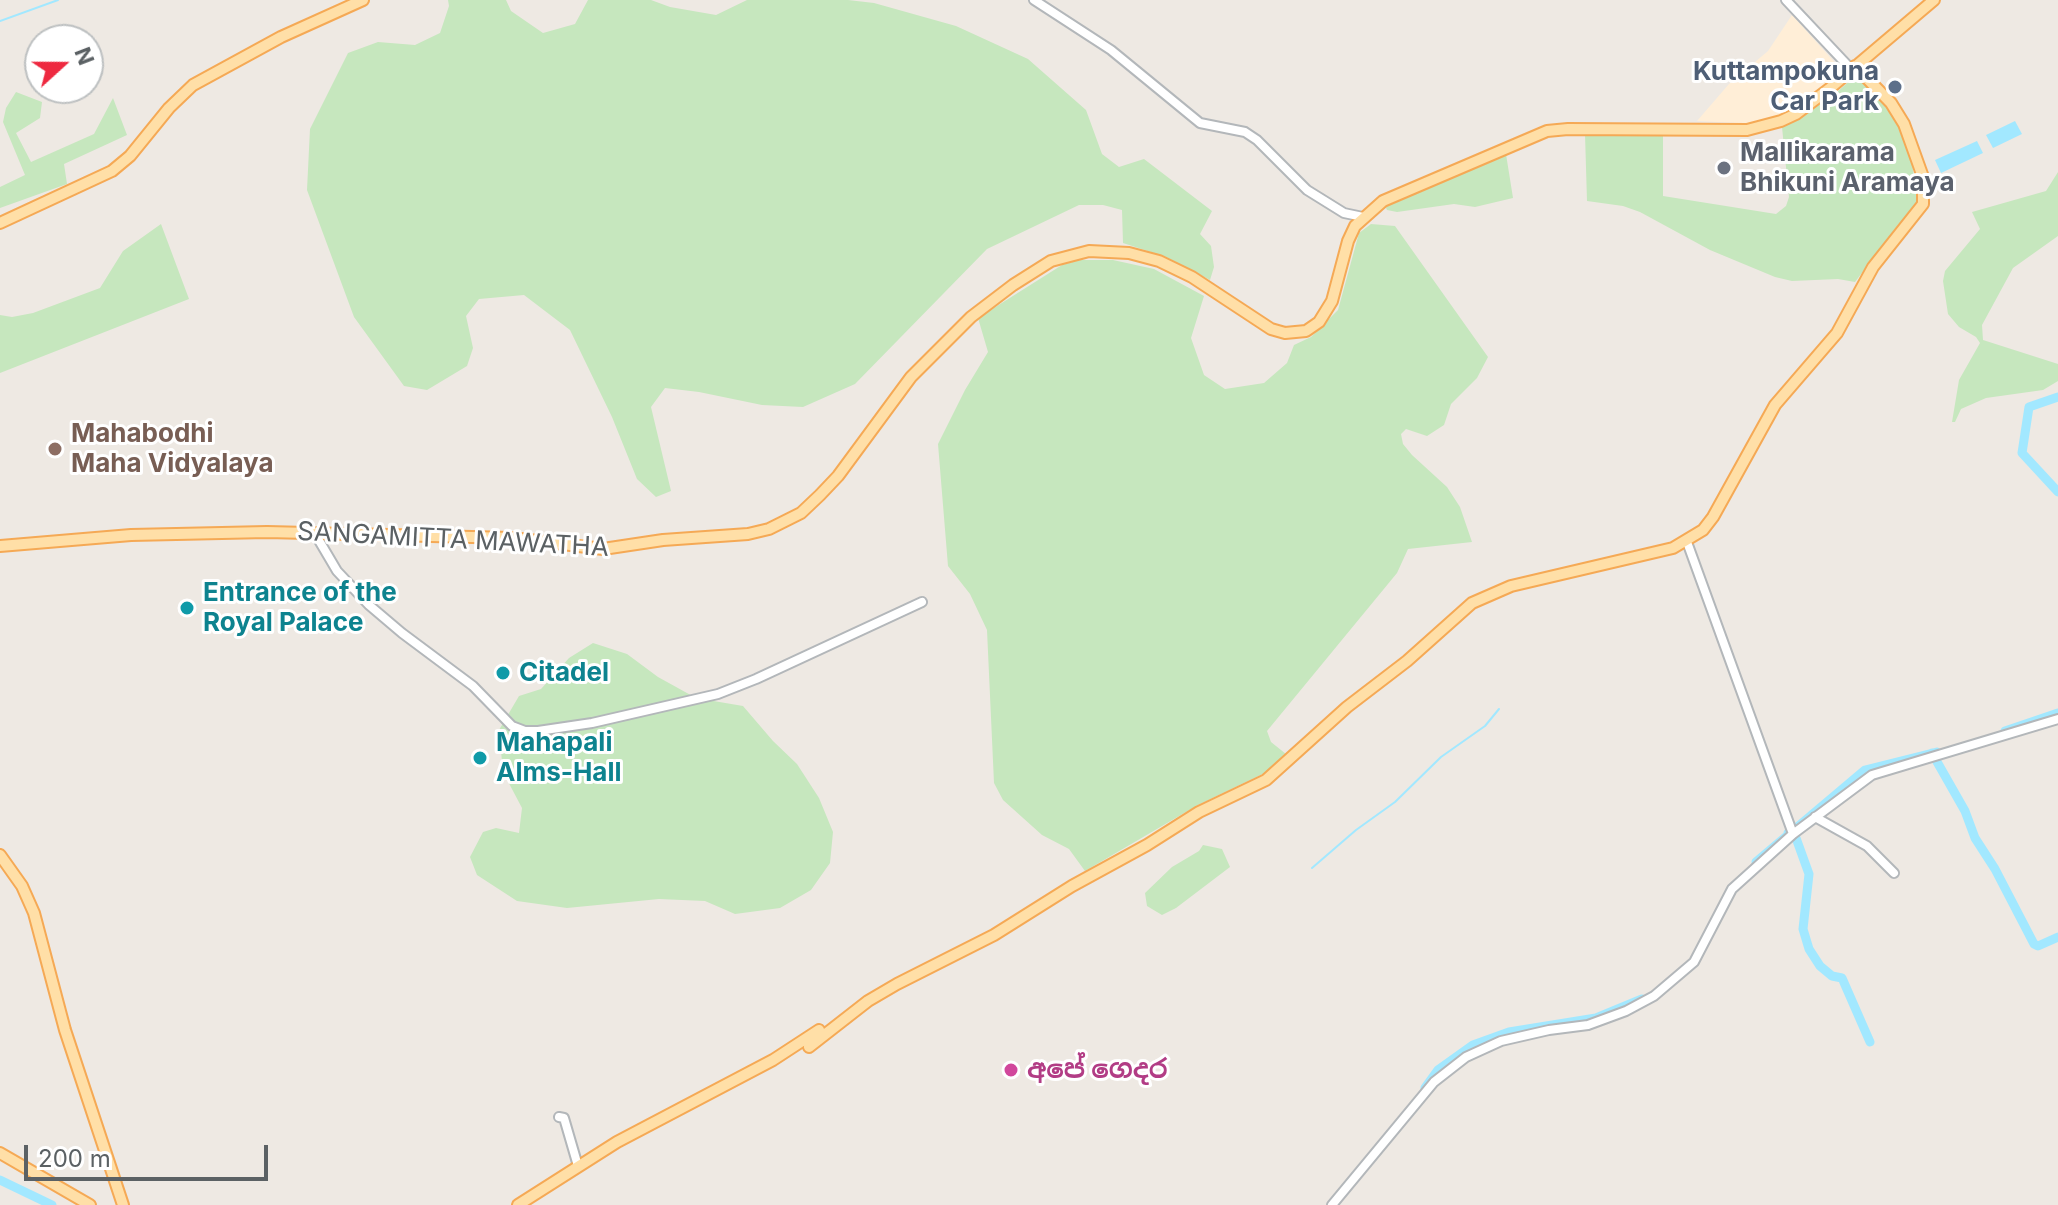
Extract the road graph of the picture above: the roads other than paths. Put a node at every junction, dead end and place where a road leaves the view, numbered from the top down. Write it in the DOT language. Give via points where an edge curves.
graph roads {
  1 [pos="363,0"];
  2 [pos="1034,0"];
  3 [pos="1786,0"];
  4 [pos="1934,0"];
  5 [pos="1853,68"];
  6 [pos="1363,217"];
  7 [pos="0,223"];
  8 [pos="314,532"];
  9 [pos="1687,542"];
  10 [pos="0,546"];
  11 [pos="922,602"];
  12 [pos="2058,719"];
  13 [pos="1815,817"];
  14 [pos="1793,834"];
  15 [pos="0,855"];
  16 [pos="1894,873"];
  17 [pos="559,1117"];
  18 [pos="0,1153"];
  19 [pos="578,1166"];
  20 [pos="121,1203"];
  21 [pos="90,1205"];
  22 [pos="518,1205"];
  23 [pos="1332,1205"];
  1 -- 7 [label="main road" via="193,85 121,165"];
  2 -- 6 [label="street" via="1111,50 1200,123 1245,132 1307,190 1344,213"];
  3 -- 5 [label="street"];
  4 -- 5 [label="main road"];
  5 -- 6 [label="main road" via="1792,116 1761,128 1547,131 1394,196"];
  5 -- 9 [label="main road" via="1891,103 1904,124 1923,177 1923,204 1873,267 1837,333 1775,405 1713,517"];
  6 -- 8 [label="main road, SANGAMITTA MAWATHA" via="1350,236 1327,312 1299,333 1271,329 1180,270 1129,253 1089,251 1044,265 971,317 911,377 830,485 801,513 777,526 748,534 603,549 513,538"];
  8 -- 10 [label="main road, SANGAMITTA MAWATHA" via="131,535"];
  8 -- 11 [label="street" via="337,571 369,605 473,686 512,726 525,731 592,723 718,694"];
  9 -- 14 [label="street"];
  9 -- 19 [label="main road" via="1511,586 1472,603 1266,780 1199,812 1008,928 868,1001 809,1047 819,1030"];
  12 -- 13 [label="street" via="1872,775"];
  13 -- 14 [label="street"];
  13 -- 16 [label="street" via="1867,846"];
  14 -- 23 [label="street" via="1732,889 1694,962 1654,996 1588,1025 1501,1041 1466,1057 1434,1082"];
  15 -- 20 [label="main road" via="34,913"];
  17 -- 19 [label="street" via="564,1118"];
  18 -- 21 [label="main road"];
  19 -- 22 [label="main road"];
}
